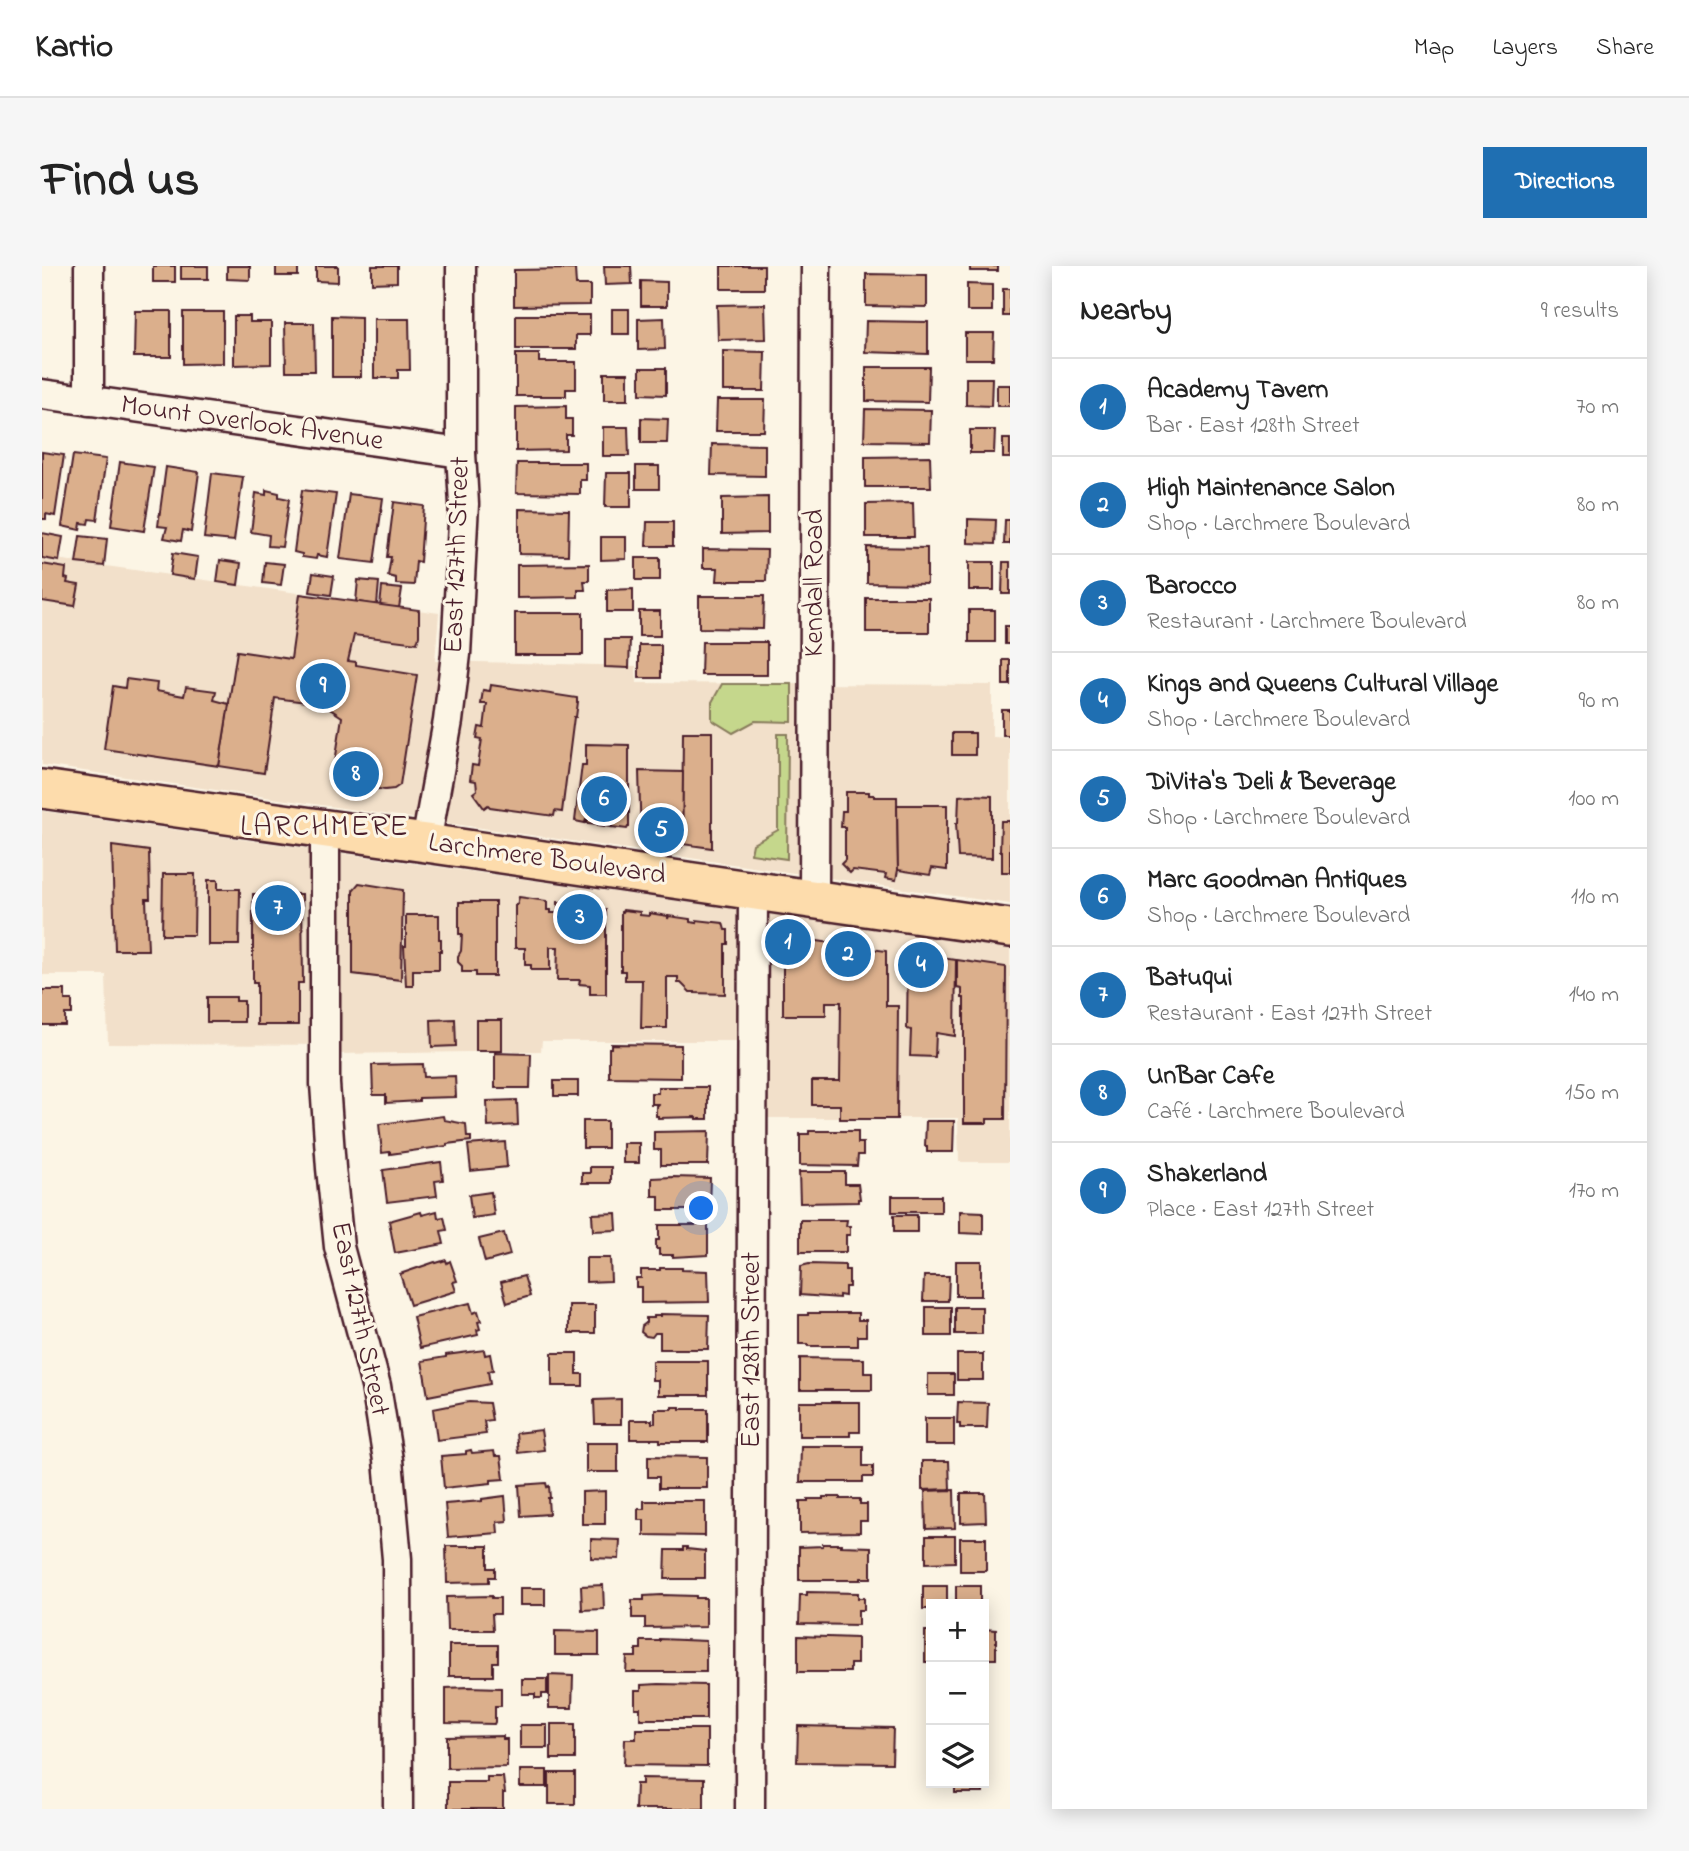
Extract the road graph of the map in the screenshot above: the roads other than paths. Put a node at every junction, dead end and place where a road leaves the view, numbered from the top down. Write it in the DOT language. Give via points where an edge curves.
graph roads {
  1 [pos="89,266"];
  2 [pos="461,266"];
  3 [pos="816,266"];
  4 [pos="42,394"];
  5 [pos="89,401"];
  6 [pos="461,453"];
  7 [pos="42,789"];
  8 [pos="325,829"];
  9 [pos="426,843"];
  10 [pos="753,890"];
  11 [pos="814,899"];
  12 [pos="1010,928"];
  13 [pos="398,1809"];
  14 [pos="750,1809"];
  1 -- 5 [label="street"];
  2 -- 6 [label="street, East 127th Street"];
  3 -- 11 [label="street, Kendall Road"];
  4 -- 5 [label="street, Mount Overlook Avenue"];
  5 -- 6 [label="street, Mount Overlook Avenue"];
  6 -- 9 [label="street, East 127th Street" via="464,504 456,654"];
  7 -- 8 [label="main road, Larchmere Boulevard"];
  8 -- 9 [label="main road, Larchmere Boulevard"];
  8 -- 13 [label="street, East 127th Street" via="325,1084 331,1168 339,1247 376,1386 388,1460 397,1559"];
  9 -- 10 [label="main road, Larchmere Boulevard"];
  10 -- 11 [label="main road, Larchmere Boulevard"];
  10 -- 14 [label="street, East 128th Street"];
  11 -- 12 [label="main road, Larchmere Boulevard"];
}
